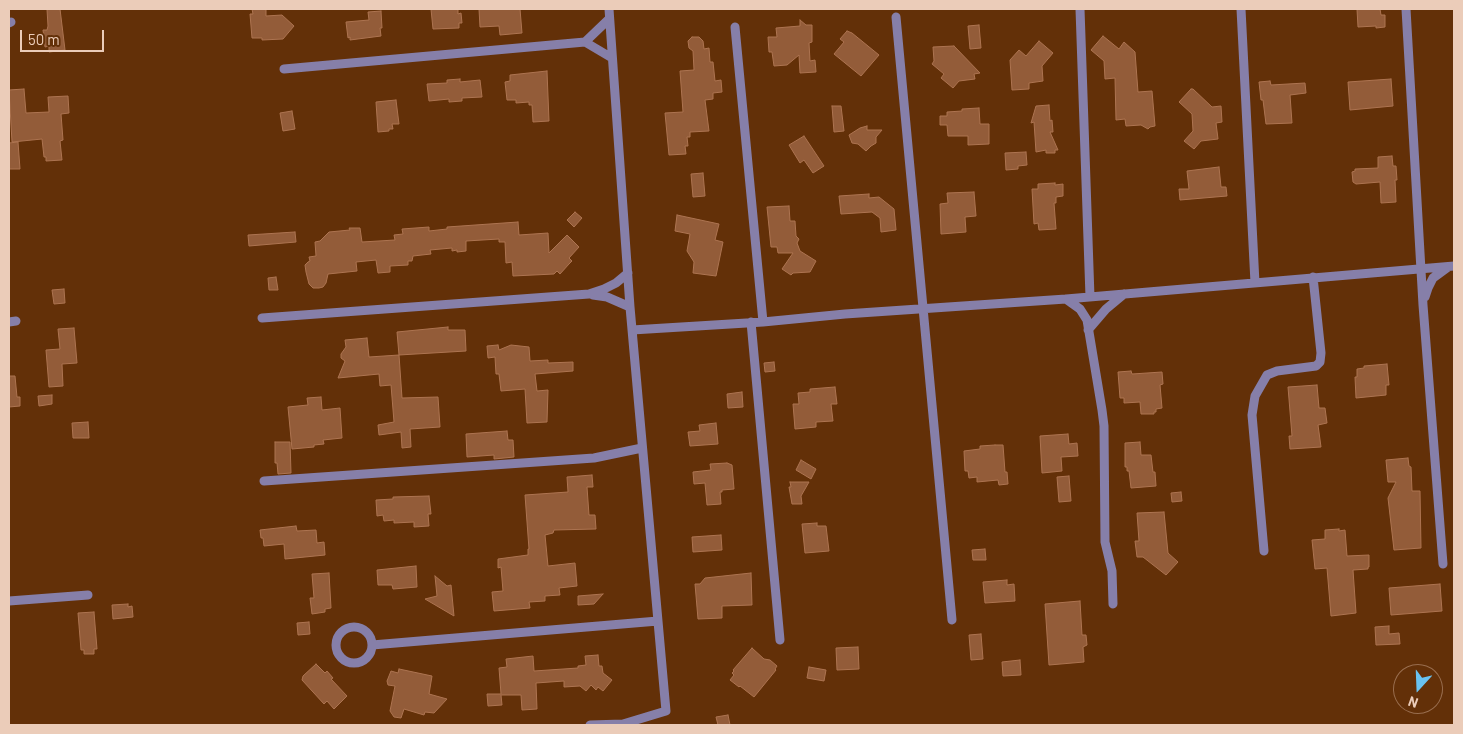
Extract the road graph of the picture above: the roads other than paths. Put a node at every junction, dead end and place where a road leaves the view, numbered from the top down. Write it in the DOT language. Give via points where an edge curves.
graph roads {
  1 [pos="609,9"];
  2 [pos="1080,9"];
  3 [pos="1241,9"];
  4 [pos="1406,9"];
  5 [pos="896,17"];
  6 [pos="610,19"];
  7 [pos="735,27"];
  8 [pos="585,42"];
  9 [pos="612,58"];
  10 [pos="284,69"];
  11 [pos="1451,266"];
  12 [pos="1421,268"];
  13 [pos="628,273"];
  14 [pos="1313,277"];
  15 [pos="1255,283"];
  16 [pos="589,294"];
  17 [pos="1124,294"];
  18 [pos="1090,297"];
  19 [pos="1066,299"];
  20 [pos="1423,305"];
  21 [pos="630,308"];
  22 [pos="924,309"];
  23 [pos="262,318"];
  24 [pos="751,322"];
  25 [pos="763,322"];
  26 [pos="632,330"];
  27 [pos="1088,330"];
  28 [pos="642,448"];
  29 [pos="264,481"];
  30 [pos="1264,552"];
  31 [pos="1443,564"];
  32 [pos="88,595"];
  33 [pos="9,601"];
  34 [pos="1113,604"];
  35 [pos="952,620"];
  36 [pos="658,621"];
  37 [pos="780,640"];
  38 [pos="372,644"];
  39 [pos="590,725"];
  1 -- 6 [label="street"];
  2 -- 18 [label="street"];
  3 -- 15 [label="street"];
  4 -- 12 [label="street"];
  5 -- 22 [label="street"];
  6 -- 8 [label="street"];
  6 -- 9 [label="street"];
  7 -- 25 [label="street"];
  8 -- 9 [label="street"];
  8 -- 10 [label="street"];
  9 -- 13 [label="street"];
  11 -- 12 [label="street"];
  11 -- 20 [label="street" via="1434,278"];
  12 -- 14 [label="street"];
  12 -- 20 [label="street"];
  13 -- 16 [label="street" via="616,283"];
  13 -- 21 [label="street"];
  14 -- 15 [label="street"];
  14 -- 30 [label="street" via="1320,362 1316,366 1267,375 1255,396 1252,415"];
  15 -- 17 [label="street"];
  16 -- 21 [label="street" via="607,297"];
  16 -- 23 [label="street"];
  17 -- 18 [label="street"];
  17 -- 27 [label="street"];
  18 -- 19 [label="street"];
  19 -- 22 [label="street"];
  19 -- 27 [label="street" via="1080,309 1087,320"];
  20 -- 31 [label="street"];
  21 -- 26 [label="street"];
  22 -- 25 [label="street"];
  22 -- 35 [label="street"];
  24 -- 25 [label="street"];
  24 -- 26 [label="street"];
  24 -- 37 [label="street"];
  26 -- 28 [label="street"];
  27 -- 34 [label="street" via="1104,426 1105,542 1112,571"];
  28 -- 29 [label="street" via="594,458"];
  28 -- 36 [label="street"];
  32 -- 33 [label="street"];
  36 -- 38 [label="street"];
  36 -- 39 [label="street" via="666,711 623,724"];
  38 -- 38 [label="street" via="364,630 353,628 339,635 336,646 340,656 355,663 369,655"];
}
